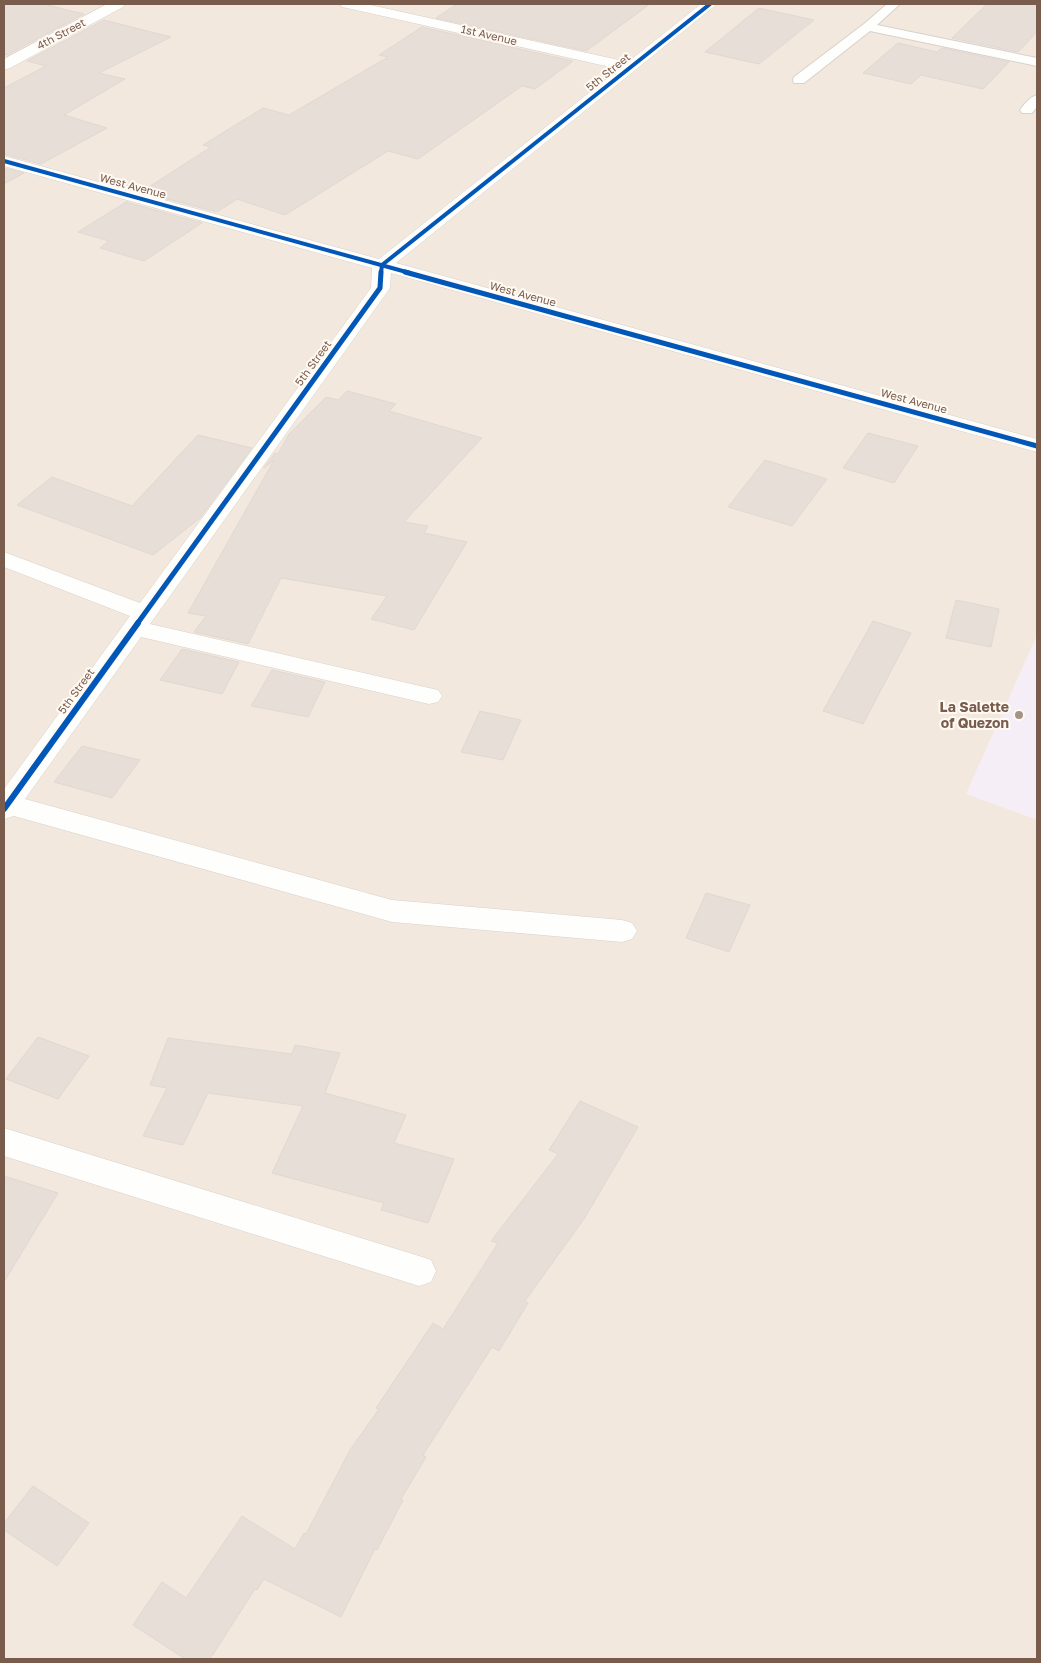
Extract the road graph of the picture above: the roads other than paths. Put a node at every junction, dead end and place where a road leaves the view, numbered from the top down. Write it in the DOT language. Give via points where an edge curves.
graph roads {
  1 [pos="118,4"];
  2 [pos="347,4"];
  3 [pos="710,4"];
  4 [pos="894,4"];
  5 [pos="868,27"];
  6 [pos="1037,62"];
  7 [pos="4,65"];
  8 [pos="631,67"];
  9 [pos="799,80"];
  10 [pos="1037,99"];
  11 [pos="1027,110"];
  12 [pos="4,161"];
  13 [pos="382,265"];
  14 [pos="1034,439"];
  15 [pos="4,559"];
  16 [pos="139,620"];
  17 [pos="429,696"];
  18 [pos="6,806"];
  19 [pos="622,931"];
  20 [pos="4,1142"];
  21 [pos="419,1271"];
  1 -- 7 [label="street, 4th Street"];
  2 -- 8 [label="street, 1st Avenue"];
  3 -- 8 [label="street, 5th Street"];
  4 -- 5 [label="lane"];
  5 -- 6 [label="lane"];
  5 -- 9 [label="lane"];
  8 -- 13 [label="street, 5th Street"];
  10 -- 11 [label="lane"];
  12 -- 13 [label="street, West Avenue"];
  13 -- 14 [label="street, West Avenue"];
  13 -- 16 [label="street, 5th Street" via="380,288"];
  15 -- 16 [label="street"];
  16 -- 17 [label="street"];
  16 -- 18 [label="street, 5th Street"];
  18 -- 19 [label="street" via="392,911"];
  20 -- 21 [label="street"];
}
